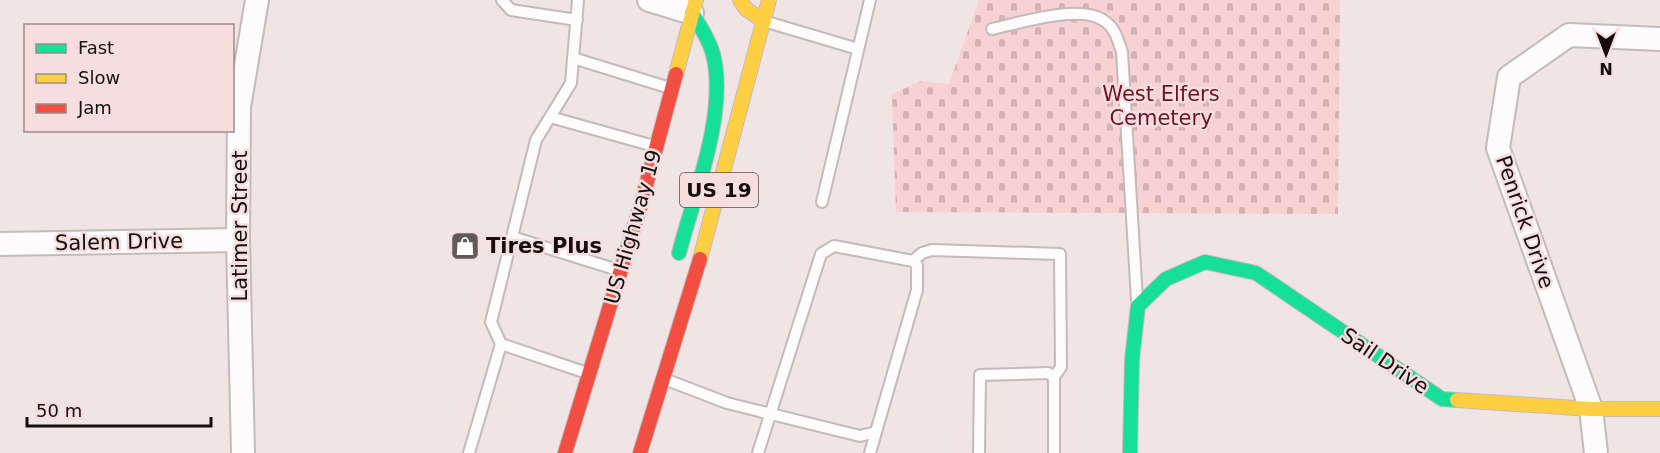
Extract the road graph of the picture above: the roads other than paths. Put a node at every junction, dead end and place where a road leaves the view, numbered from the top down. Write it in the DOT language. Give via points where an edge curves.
graph roads {
  1 [pos="257,0"];
  2 [pos="502,0"];
  3 [pos="578,0"];
  4 [pos="649,0"];
  5 [pos="740,0"];
  6 [pos="769,0"];
  7 [pos="870,0"];
  8 [pos="694,6"];
  9 [pos="577,20"];
  10 [pos="764,21"];
  11 [pos="992,29"];
  12 [pos="1660,39"];
  13 [pos="858,49"];
  14 [pos="573,58"];
  15 [pos="672,89"];
  16 [pos="550,117"];
  17 [pos="656,147"];
  18 [pos="822,202"];
  19 [pos="512,237"];
  20 [pos="238,240"];
  21 [pos="0,244"];
  22 [pos="913,261"];
  23 [pos="621,271"];
  24 [pos="674,273"];
  25 [pos="1138,306"];
  26 [pos="671,308"];
  27 [pos="501,345"];
  28 [pos="590,374"];
  29 [pos="1054,377"];
  30 [pos="664,379"];
  31 [pos="1660,409"];
  32 [pos="1591,410"];
  33 [pos="771,414"];
  34 [pos="876,432"];
  35 [pos="243,453"];
  36 [pos="469,453"];
  37 [pos="565,453"];
  38 [pos="640,453"];
  39 [pos="758,453"];
  40 [pos="870,453"];
  41 [pos="979,453"];
  42 [pos="1054,453"];
  43 [pos="1130,453"];
  44 [pos="1596,453"];
  1 -- 20 [label="street, Latimer Street" via="239,107"];
  2 -- 9 [label="lane" via="512,10"];
  3 -- 9 [label="lane"];
  4 -- 8 [label="street"];
  5 -- 10 [label="main road"];
  6 -- 10 [label="main road, US 19"];
  7 -- 13 [label="lane"];
  8 -- 15 [label="main road, US Highway 19 / US 19"];
  8 -- 24 [label="main road" via="714,59 716,106"];
  9 -- 14 [label="lane"];
  10 -- 13 [label="lane"];
  10 -- 30 [label="main road, US 19" via="711,222"];
  11 -- 25 [label="lane" via="1064,13 1102,19 1114,30 1122,52"];
  12 -- 32 [label="street, Penrick Drive" via="1569,36 1509,77 1498,148"];
  13 -- 18 [label="lane"];
  14 -- 15 [label="lane"];
  14 -- 16 [label="lane" via="571,83"];
  15 -- 17 [label="main road, US Highway 19 / US 19"];
  16 -- 17 [label="lane"];
  16 -- 19 [label="lane" via="536,140"];
  17 -- 23 [label="main road, US Highway 19 / US 19"];
  19 -- 23 [label="lane"];
  19 -- 27 [label="lane" via="491,322"];
  20 -- 21 [label="street, Salem Drive"];
  20 -- 35 [label="street, Latimer Street"];
  22 -- 29 [label="lane" via="932,250 1060,254 1061,367"];
  22 -- 33 [label="lane" via="834,246 821,254"];
  22 -- 34 [label="lane" via="917,265 917,290"];
  23 -- 28 [label="main road, US Highway 19 / US 19"];
  25 -- 32 [label="main road, Sail Drive" via="1166,279 1205,262 1256,273 1442,399"];
  25 -- 43 [label="main road" via="1132,360"];
  26 -- 30 [label="main road"];
  27 -- 28 [label="lane"];
  27 -- 36 [label="lane"];
  28 -- 37 [label="main road, US Highway 19 / US 19"];
  29 -- 41 [label="lane" via="1048,373 980,375"];
  29 -- 42 [label="lane"];
  30 -- 33 [label="lane" via="726,403"];
  30 -- 38 [label="main road, US 19"];
  31 -- 32 [label="main road, Sail Drive"];
  32 -- 44 [label="street, Penrick Drive"];
  33 -- 34 [label="lane" via="861,436"];
  33 -- 39 [label="lane"];
  34 -- 40 [label="lane"];
}
